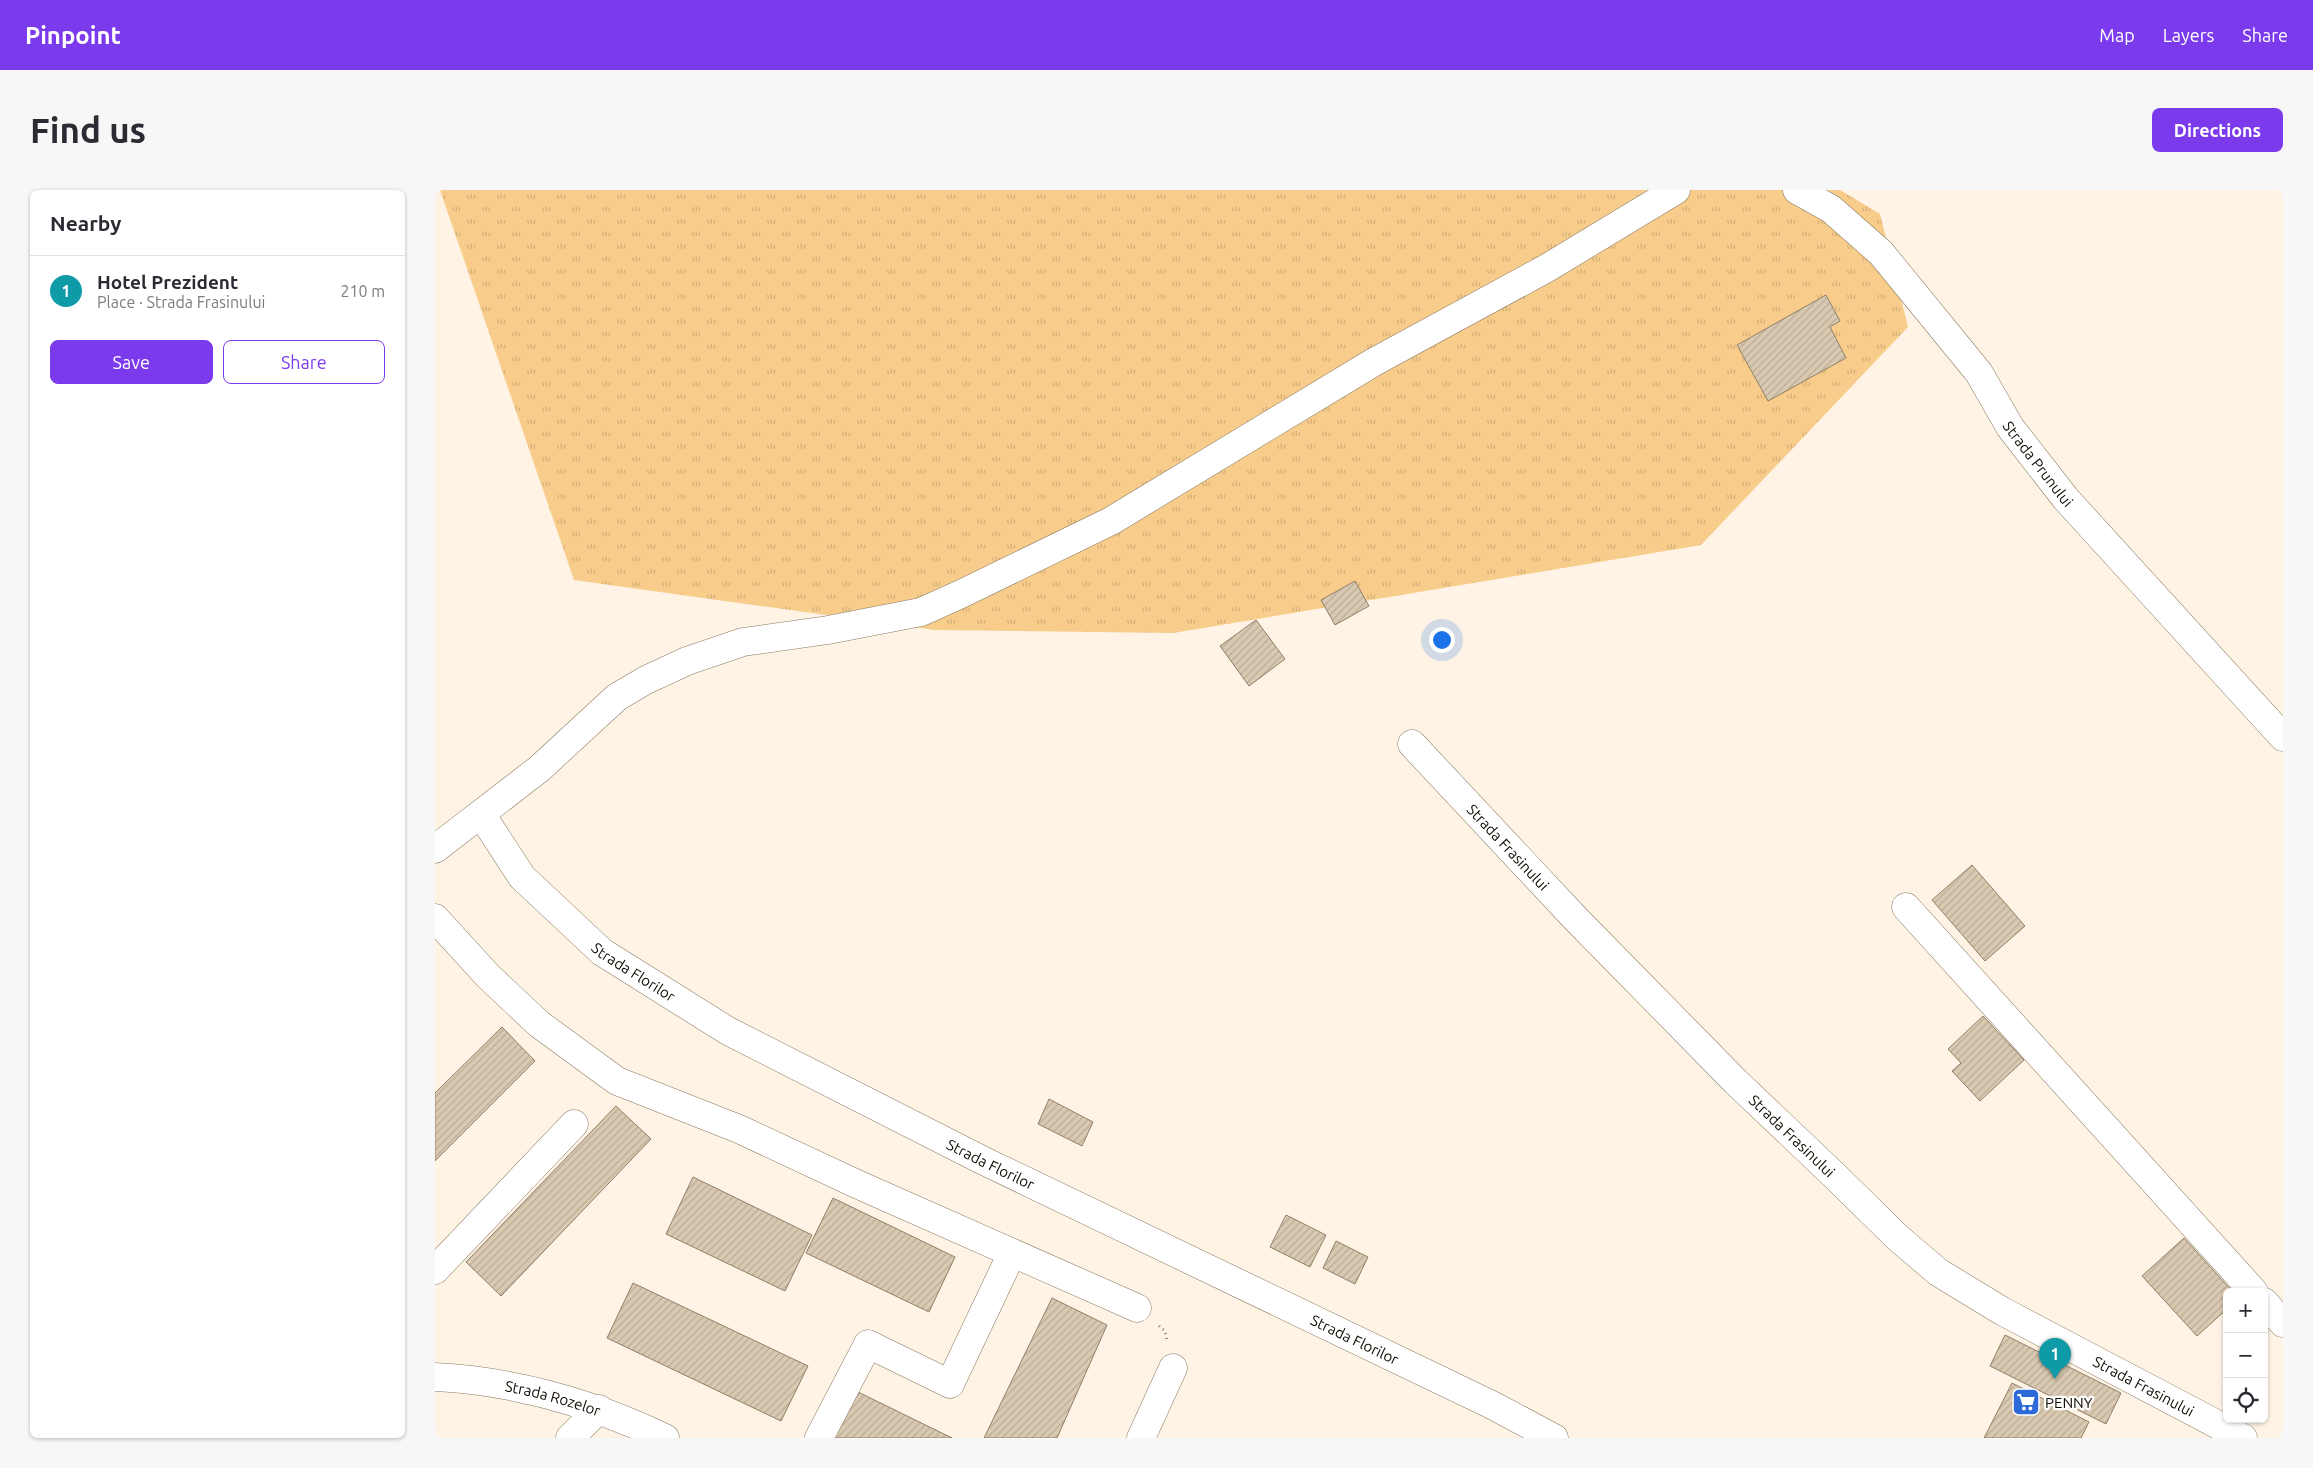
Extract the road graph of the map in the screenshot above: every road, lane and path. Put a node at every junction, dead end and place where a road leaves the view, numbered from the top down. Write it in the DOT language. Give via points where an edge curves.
graph roads {
  1 [pos="1676,190"];
  2 [pos="1797,190"];
  3 [pos="2283,738"];
  4 [pos="1412,744"];
  5 [pos="481,814"];
  6 [pos="435,849"];
  7 [pos="1906,907"];
  8 [pos="435,918"];
  9 [pos="574,1124"];
  10 [pos="1012,1253"];
  11 [pos="435,1270"];
  12 [pos="2250,1288"];
  13 [pos="2268,1306"];
  14 [pos="1137,1308"];
  15 [pos="2283,1323"];
  16 [pos="1173,1368"];
  17 [pos="435,1377"];
  18 [pos="599,1409"];
  19 [pos="570,1438"];
  20 [pos="665,1438"];
  21 [pos="819,1438"];
  22 [pos="1141,1438"];
  23 [pos="1554,1438"];
  24 [pos="2243,1438"];
  1 -- 5 [label="street" via="1547,268 1374,362 1111,521 961,594 921,612 743,642 687,661 646,680 617,697 539,769"];
  2 -- 3 [label="street, Strada Prunului" via="1831,209 1881,253 1979,373 2010,428 2066,499"];
  4 -- 24 [label="street, Strada Frasinului" via="1574,917 1736,1082 1897,1237 1938,1272 2001,1311"];
  5 -- 6 [label="street"];
  5 -- 23 [label="street, Strada Florilor" via="522,878 602,952 728,1031 984,1161"];
  7 -- 12 [label="street"];
  8 -- 10 [label="street" via="488,976 539,1024 617,1081 739,1129"];
  9 -- 11 [label="street"];
  10 -- 14 [label="street"];
  10 -- 21 [label="street" via="950,1384 868,1344"];
  13 -- 15 [label="street"];
  14 -- 16 [label="path" via="1165,1331"];
  16 -- 22 [label="street"];
  17 -- 18 [label="street, Strada Rozelor" via="471,1378 519,1387"];
  18 -- 19 [label="street"];
  18 -- 20 [label="street, Strada Rozelor"];
}
